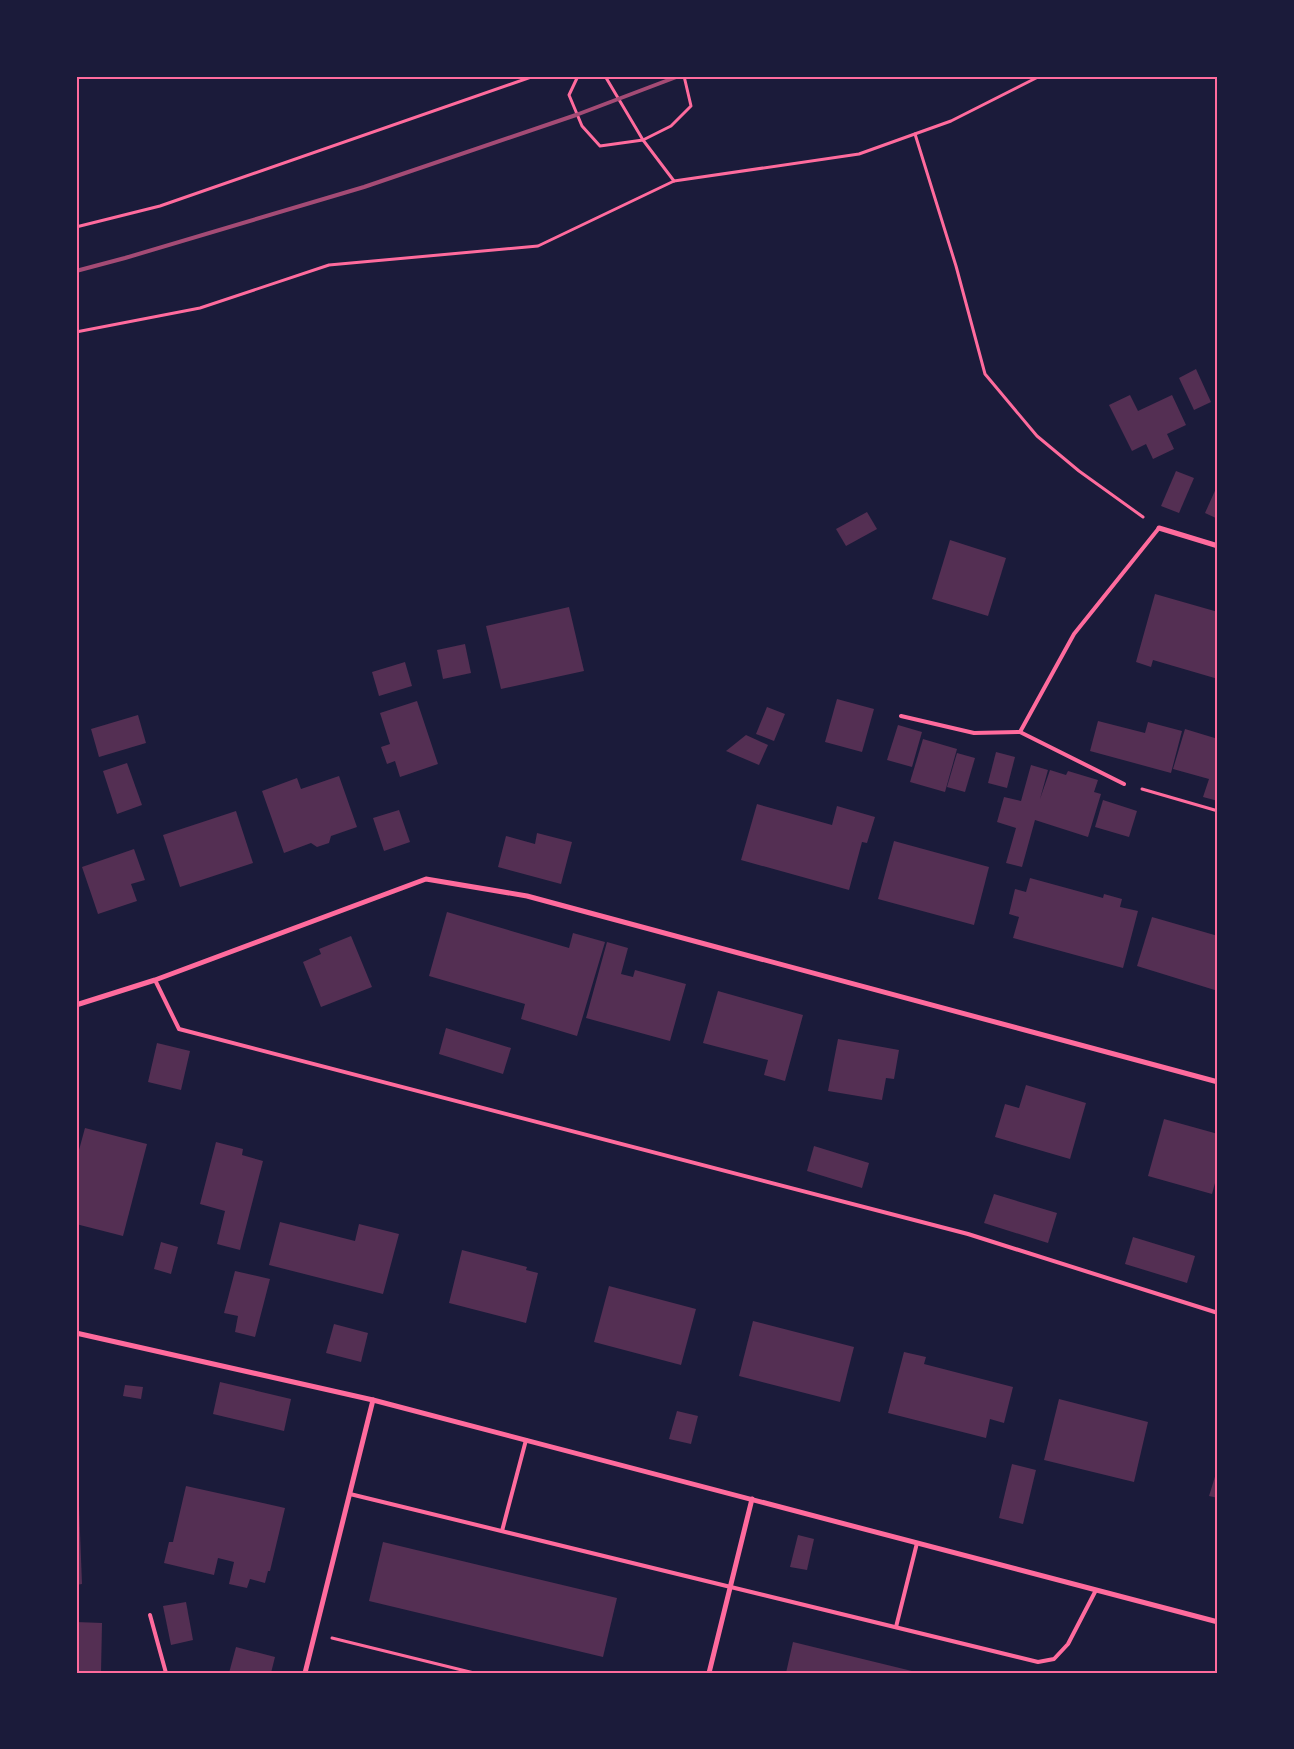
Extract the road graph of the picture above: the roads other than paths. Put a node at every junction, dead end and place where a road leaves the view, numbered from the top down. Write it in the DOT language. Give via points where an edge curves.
graph roads {
  1 [pos="1159,528"];
  2 [pos="1218,546"];
  3 [pos="901,716"];
  4 [pos="1020,732"];
  5 [pos="1124,784"];
  6 [pos="155,980"];
  7 [pos="76,1005"];
  8 [pos="1218,1082"];
  9 [pos="1218,1313"];
  10 [pos="76,1332"];
  11 [pos="373,1400"];
  12 [pos="526,1440"];
  13 [pos="350,1494"];
  14 [pos="752,1499"];
  15 [pos="502,1531"];
  16 [pos="917,1543"];
  17 [pos="730,1587"];
  18 [pos="1096,1590"];
  19 [pos="150,1615"];
  20 [pos="1218,1622"];
  21 [pos="896,1627"];
  22 [pos="166,1673"];
  23 [pos="305,1673"];
  24 [pos="709,1673"];
  1 -- 2 [label="street"];
  1 -- 4 [label="lane" via="1074,634"];
  3 -- 4 [label="lane" via="974,733"];
  4 -- 5 [label="lane"];
  6 -- 7 [label="street"];
  6 -- 8 [label="street" via="426,879 527,896"];
  6 -- 9 [label="lane" via="179,1029 968,1234"];
  10 -- 11 [label="street"];
  11 -- 12 [label="street"];
  11 -- 13 [label="street"];
  12 -- 14 [label="street"];
  12 -- 15 [label="lane"];
  13 -- 15 [label="lane"];
  13 -- 23 [label="street"];
  14 -- 16 [label="street"];
  14 -- 17 [label="street"];
  15 -- 17 [label="lane"];
  16 -- 18 [label="street"];
  16 -- 21 [label="lane"];
  17 -- 21 [label="lane"];
  17 -- 24 [label="street"];
  18 -- 20 [label="street"];
  18 -- 21 [label="lane" via="1068,1644 1054,1659 1038,1662"];
  19 -- 22 [label="lane"];
}
